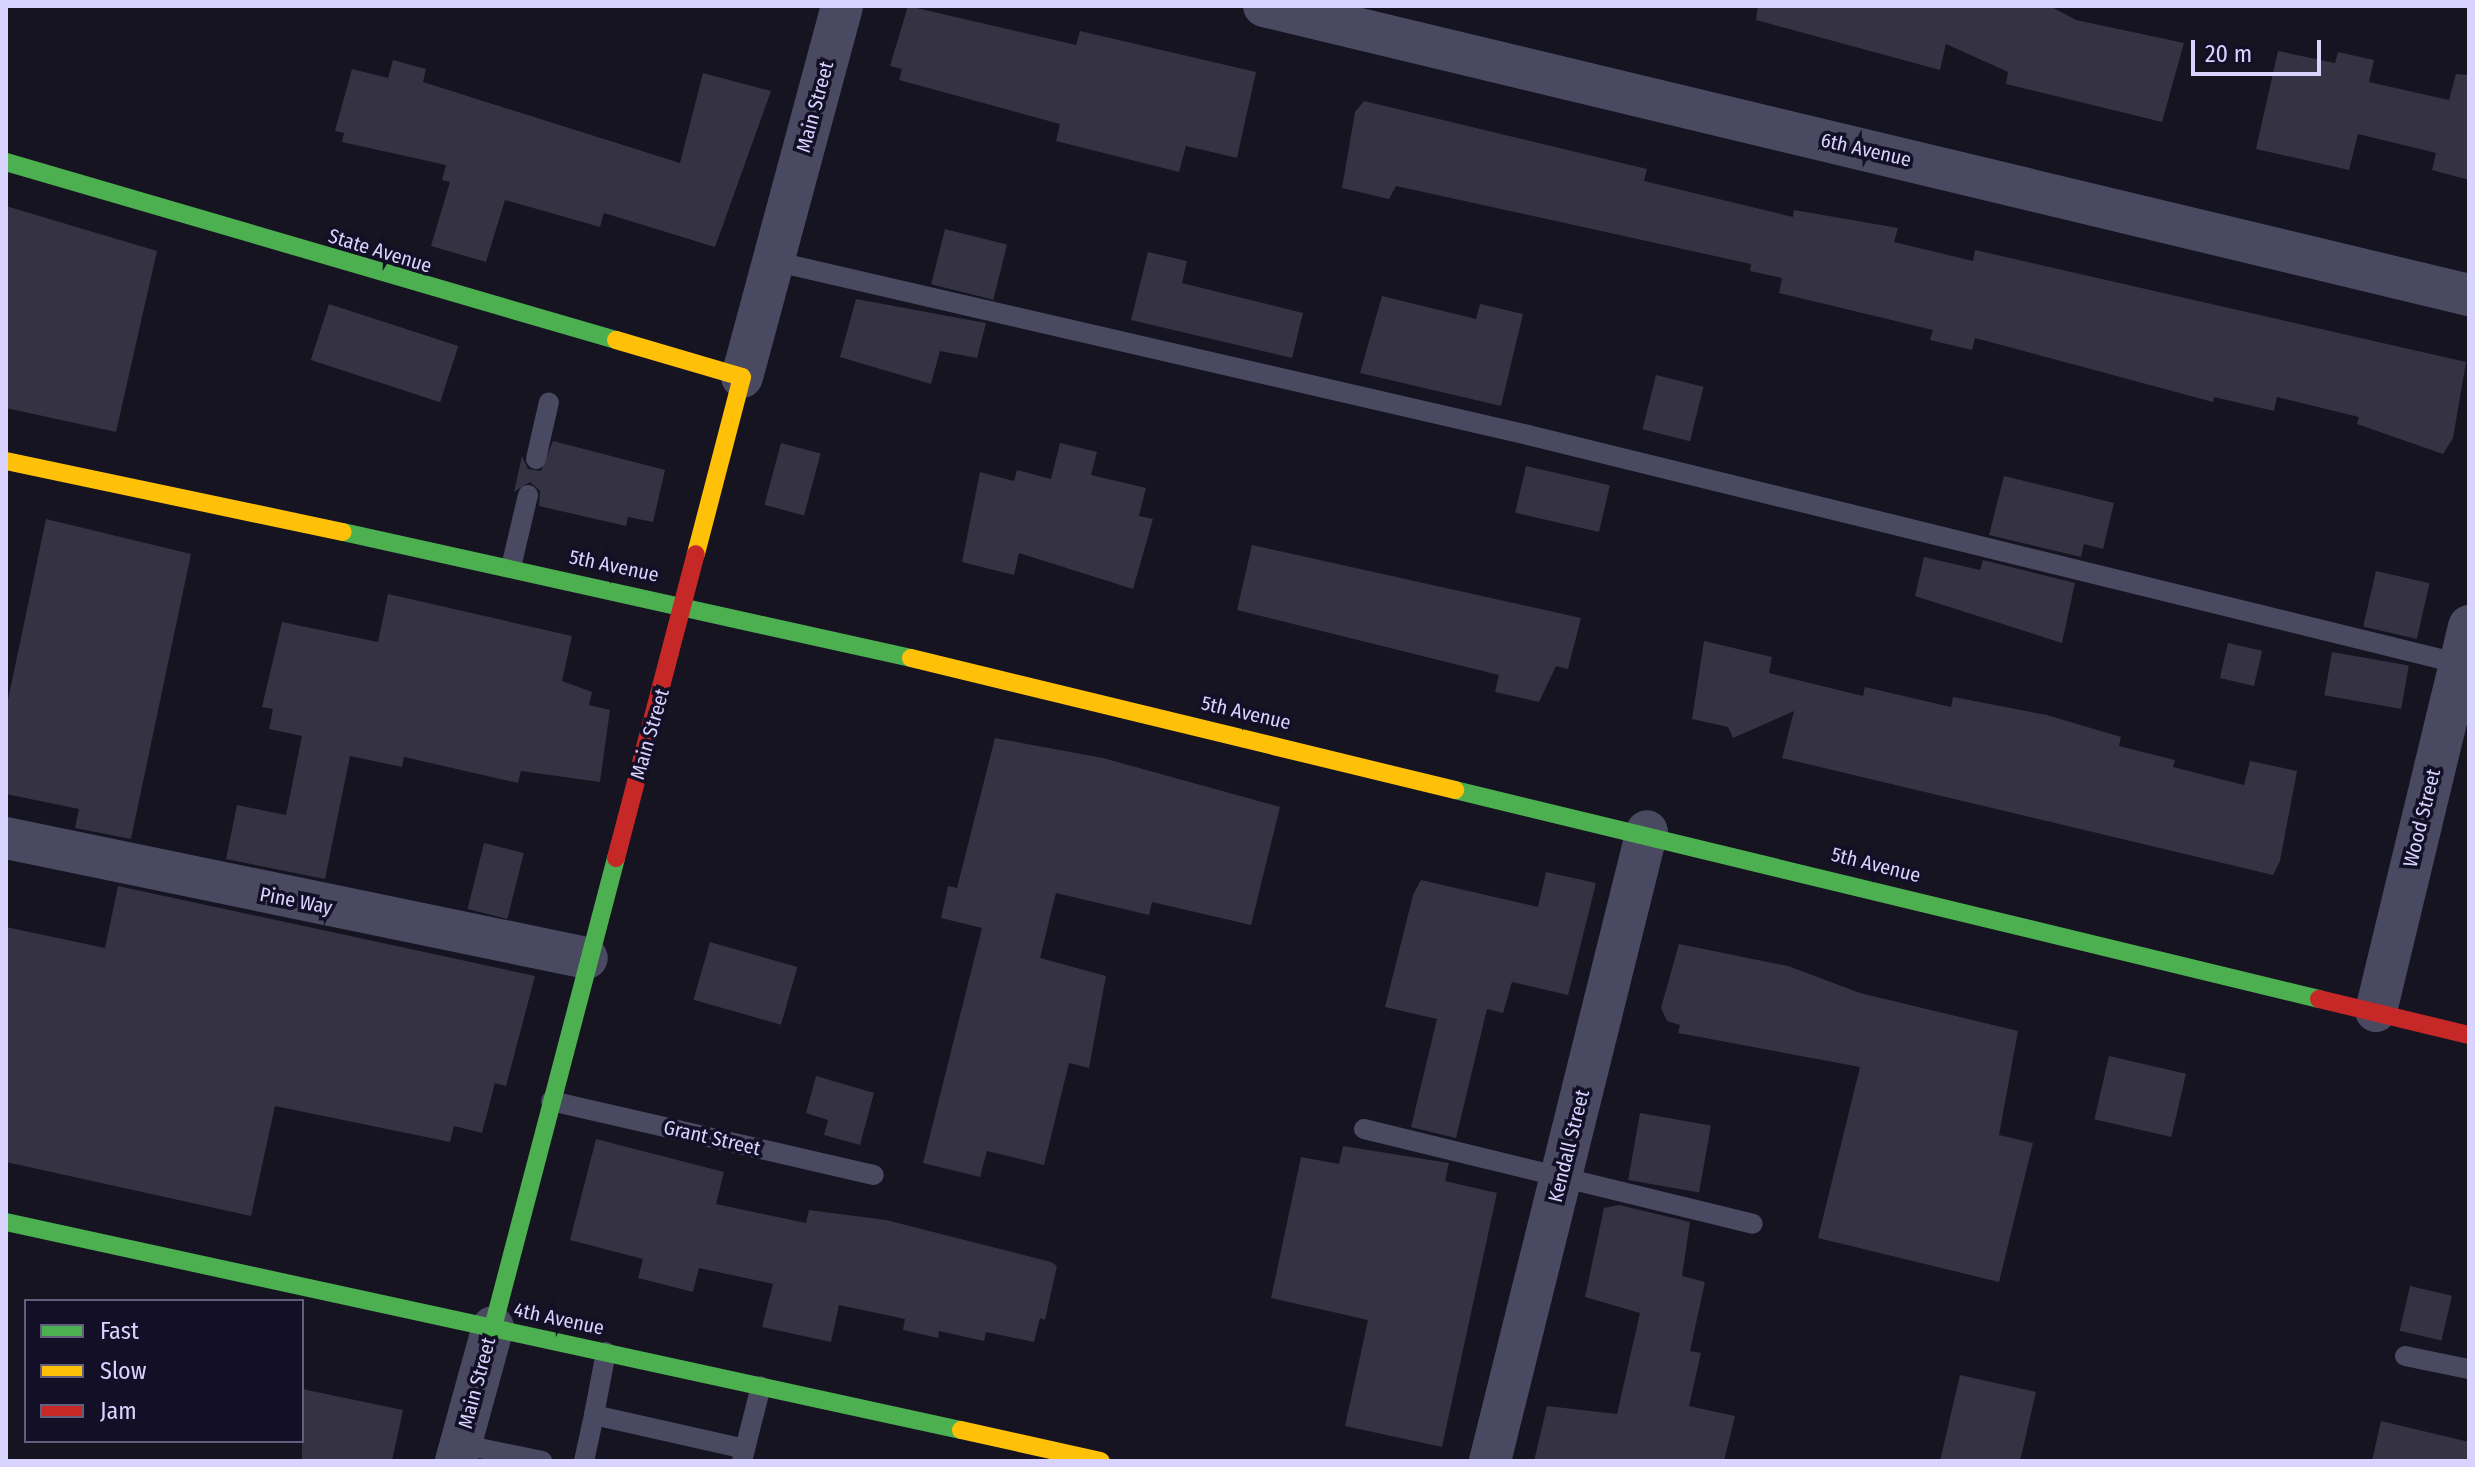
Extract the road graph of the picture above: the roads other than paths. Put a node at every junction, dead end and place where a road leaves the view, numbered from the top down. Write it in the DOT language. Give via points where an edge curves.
graph roads {
  1 [pos="842,6"];
  2 [pos="1264,6"];
  3 [pos="6,162"];
  4 [pos="773,261"];
  5 [pos="2469,295"];
  6 [pos="742,377"];
  7 [pos="549,402"];
  8 [pos="536,459"];
  9 [pos="6,461"];
  10 [pos="528,495"];
  11 [pos="511,567"];
  12 [pos="686,604"];
  13 [pos="2466,652"];
  14 [pos="1647,831"];
  15 [pos="6,838"];
  16 [pos="587,958"];
  17 [pos="2376,1011"];
  18 [pos="2469,1035"];
  19 [pos="551,1101"];
  20 [pos="1364,1129"];
  21 [pos="874,1175"];
  22 [pos="1561,1176"];
  23 [pos="6,1222"];
  24 [pos="1753,1224"];
  25 [pos="493,1327"];
  26 [pos="606,1352"];
  27 [pos="2405,1356"];
  28 [pos="2469,1369"];
  29 [pos="761,1386"];
  30 [pos="594,1415"];
  31 [pos="458,1453"];
  32 [pos="743,1455"];
  33 [pos="542,1461"];
  34 [pos="584,1461"];
  35 [pos="1101,1461"];
  36 [pos="1490,1461"];
  1 -- 4 [label="street, Main Street"];
  2 -- 5 [label="street, 6th Avenue"];
  3 -- 6 [label="main road, State Avenue"];
  4 -- 6 [label="street, Main Street"];
  4 -- 13 [label="lane"];
  6 -- 12 [label="main road, Main Street"];
  7 -- 8 [label="lane"];
  9 -- 11 [label="main road, 5th Avenue"];
  10 -- 11 [label="lane"];
  11 -- 12 [label="main road, 5th Avenue"];
  12 -- 14 [label="main road, 5th Avenue"];
  12 -- 16 [label="main road, Main Street"];
  13 -- 17 [label="street, Wood Street"];
  14 -- 17 [label="main road, 5th Avenue"];
  14 -- 22 [label="street, Kendall Street"];
  15 -- 16 [label="street, Pine Way"];
  16 -- 19 [label="main road, Main Street"];
  17 -- 18 [label="main road, 5th Avenue"];
  19 -- 21 [label="lane, Grant Street"];
  19 -- 25 [label="main road, Main Street"];
  20 -- 22 [label="lane"];
  22 -- 24 [label="lane"];
  22 -- 36 [label="street, Kendall Street"];
  23 -- 25 [label="main road, 4th Avenue"];
  25 -- 26 [label="main road, 4th Avenue"];
  25 -- 31 [label="street, Main Street"];
  26 -- 29 [label="main road, 4th Avenue"];
  26 -- 30 [label="lane"];
  27 -- 28 [label="lane"];
  29 -- 32 [label="lane"];
  29 -- 35 [label="main road, 4th Avenue"];
  30 -- 32 [label="lane"];
  30 -- 34 [label="lane"];
  31 -- 33 [label="lane"];
}
